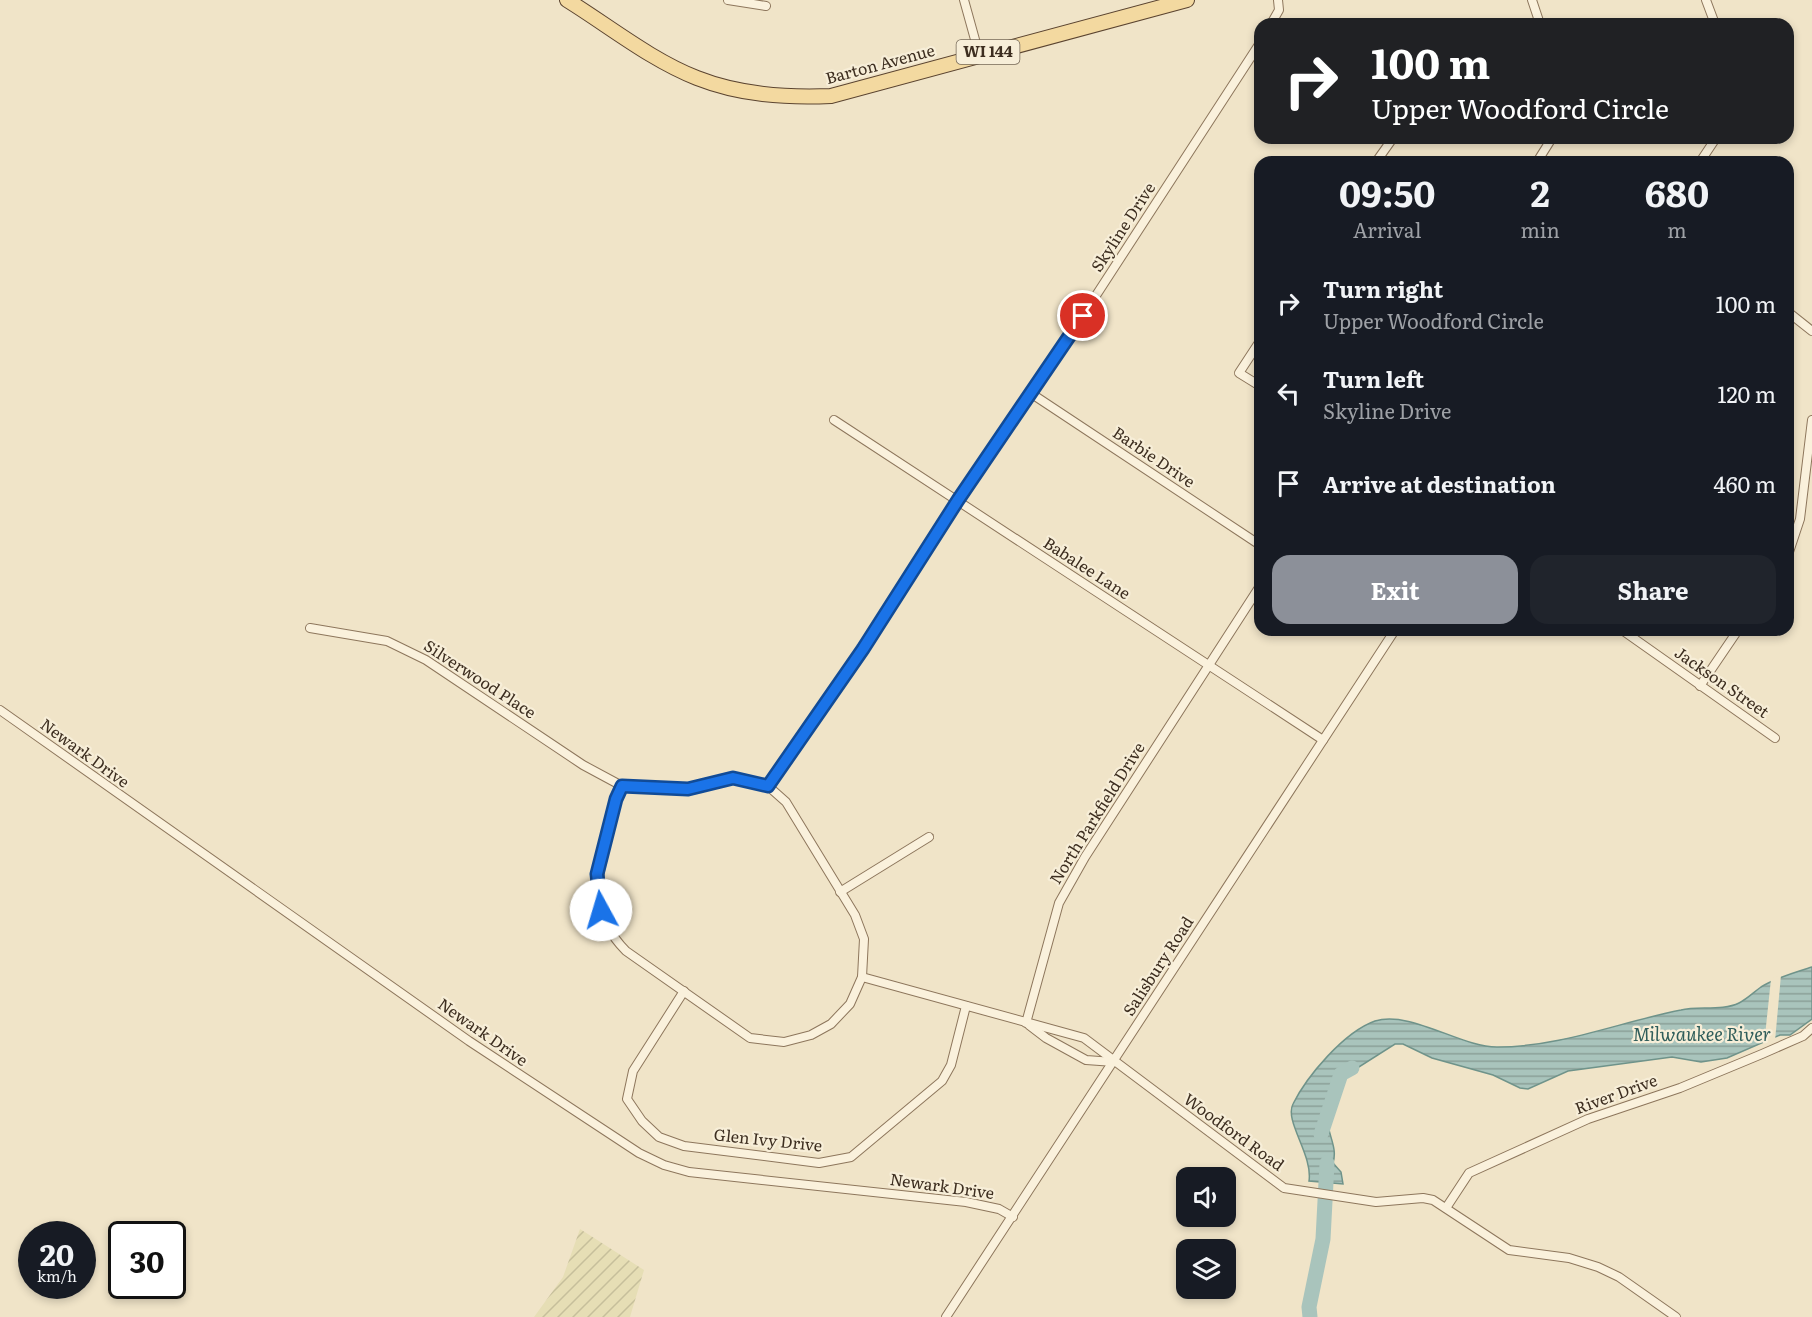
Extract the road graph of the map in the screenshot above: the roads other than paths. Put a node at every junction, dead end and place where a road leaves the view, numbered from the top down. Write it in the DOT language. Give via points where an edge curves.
graph roads {
  1 [pos="567,0"];
  2 [pos="728,0"];
  3 [pos="964,0"];
  4 [pos="1187,0"];
  5 [pos="1278,0"];
  6 [pos="1532,0"];
  7 [pos="1706,0"];
  8 [pos="765,6"];
  9 [pos="1274,18"];
  10 [pos="1538,18"];
  11 [pos="1713,18"];
  12 [pos="1254,52"];
  13 [pos="980,54"];
  14 [pos="1794,317"];
  15 [pos="1812,331"];
  16 [pos="1254,349"];
  17 [pos="1254,383"];
  18 [pos="1032,394"];
  19 [pos="834,420"];
  20 [pos="1812,420"];
  21 [pos="958,500"];
  22 [pos="1794,537"];
  23 [pos="1254,541"];
  24 [pos="1254,595"];
  25 [pos="310,628"];
  26 [pos="1391,636"];
  27 [pos="1630,636"];
  28 [pos="1734,636"];
  29 [pos="1209,666"];
  30 [pos="1700,686"];
  31 [pos="0,710"];
  32 [pos="1775,738"];
  33 [pos="1323,740"];
  34 [pos="622,786"];
  35 [pos="768,786"];
  36 [pos="929,837"];
  37 [pos="840,892"];
  38 [pos="862,977"];
  39 [pos="684,992"];
  40 [pos="966,1006"];
  41 [pos="1026,1023"];
  42 [pos="1812,1028"];
  43 [pos="1114,1062"];
  44 [pos="1446,1208"];
  45 [pos="1013,1217"];
  46 [pos="946,1317"];
  47 [pos="1676,1317"];
  1 -- 13 [label="main road, Barton Avenue / WI 144" via="696,78 739,91 788,98 831,96"];
  2 -- 8 [label="street"];
  3 -- 13 [label="street"];
  4 -- 13 [label="main road, Barton Avenue / WI 144"];
  5 -- 9 [label="street"];
  6 -- 10 [label="street"];
  7 -- 11 [label="street"];
  12 -- 18 [label="street, Skyline Drive"];
  14 -- 15 [label="street"];
  16 -- 17 [label="street" via="1239,373"];
  18 -- 21 [label="street, Skyline Drive"];
  18 -- 23 [label="street, Barbie Drive"];
  19 -- 21 [label="street, Babalee Lane"];
  20 -- 22 [label="street" via="1800,519"];
  21 -- 29 [label="street, Babalee Lane"];
  21 -- 35 [label="street, Skyline Drive" via="863,649"];
  24 -- 29 [label="street, North Parkfield Drive"];
  25 -- 34 [label="street, Silverwood Place" via="387,641 426,660 583,765"];
  26 -- 33 [label="street, Salisbury Road"];
  27 -- 30 [label="street, Jackson Street"];
  28 -- 30 [label="street"];
  29 -- 33 [label="street, Babalee Lane"];
  29 -- 41 [label="street, North Parkfield Drive" via="1059,903"];
  30 -- 32 [label="street, Jackson Street"];
  31 -- 45 [label="street, Newark Drive" via="468,1041 639,1153 689,1172 966,1202 999,1209"];
  33 -- 43 [label="street, Salisbury Road"];
  34 -- 35 [label="street" via="688,789 733,778"];
  34 -- 39 [label="street" via="597,874 601,910 619,943"];
  35 -- 37 [label="street" via="786,802"];
  36 -- 37 [label="street"];
  37 -- 38 [label="street" via="864,939"];
  38 -- 39 [label="street" via="850,1004 831,1024 811,1035 784,1042 750,1038"];
  38 -- 40 [label="street, Woodford Road"];
  39 -- 40 [label="street, Glen Ivy Drive" via="633,1071 627,1099 642,1121 659,1137 684,1146 819,1163 851,1157 942,1081 951,1065"];
  40 -- 41 [label="street, Woodford Road"];
  41 -- 43 [label="street, Woodford Road" via="1086,1060"];
  41 -- 43 [label="street, Woodford Road" via="1084,1038"];
  42 -- 44 [label="street, River Drive" via="1762,1054 1680,1088 1588,1119 1469,1173"];
  43 -- 44 [label="street, Woodford Road" via="1284,1188 1376,1202 1424,1198"];
  43 -- 45 [label="street, Salisbury Road"];
  44 -- 47 [label="street, Woodford Road" via="1509,1250 1569,1258 1598,1267"];
  45 -- 46 [label="street, Salisbury Road"];
}
